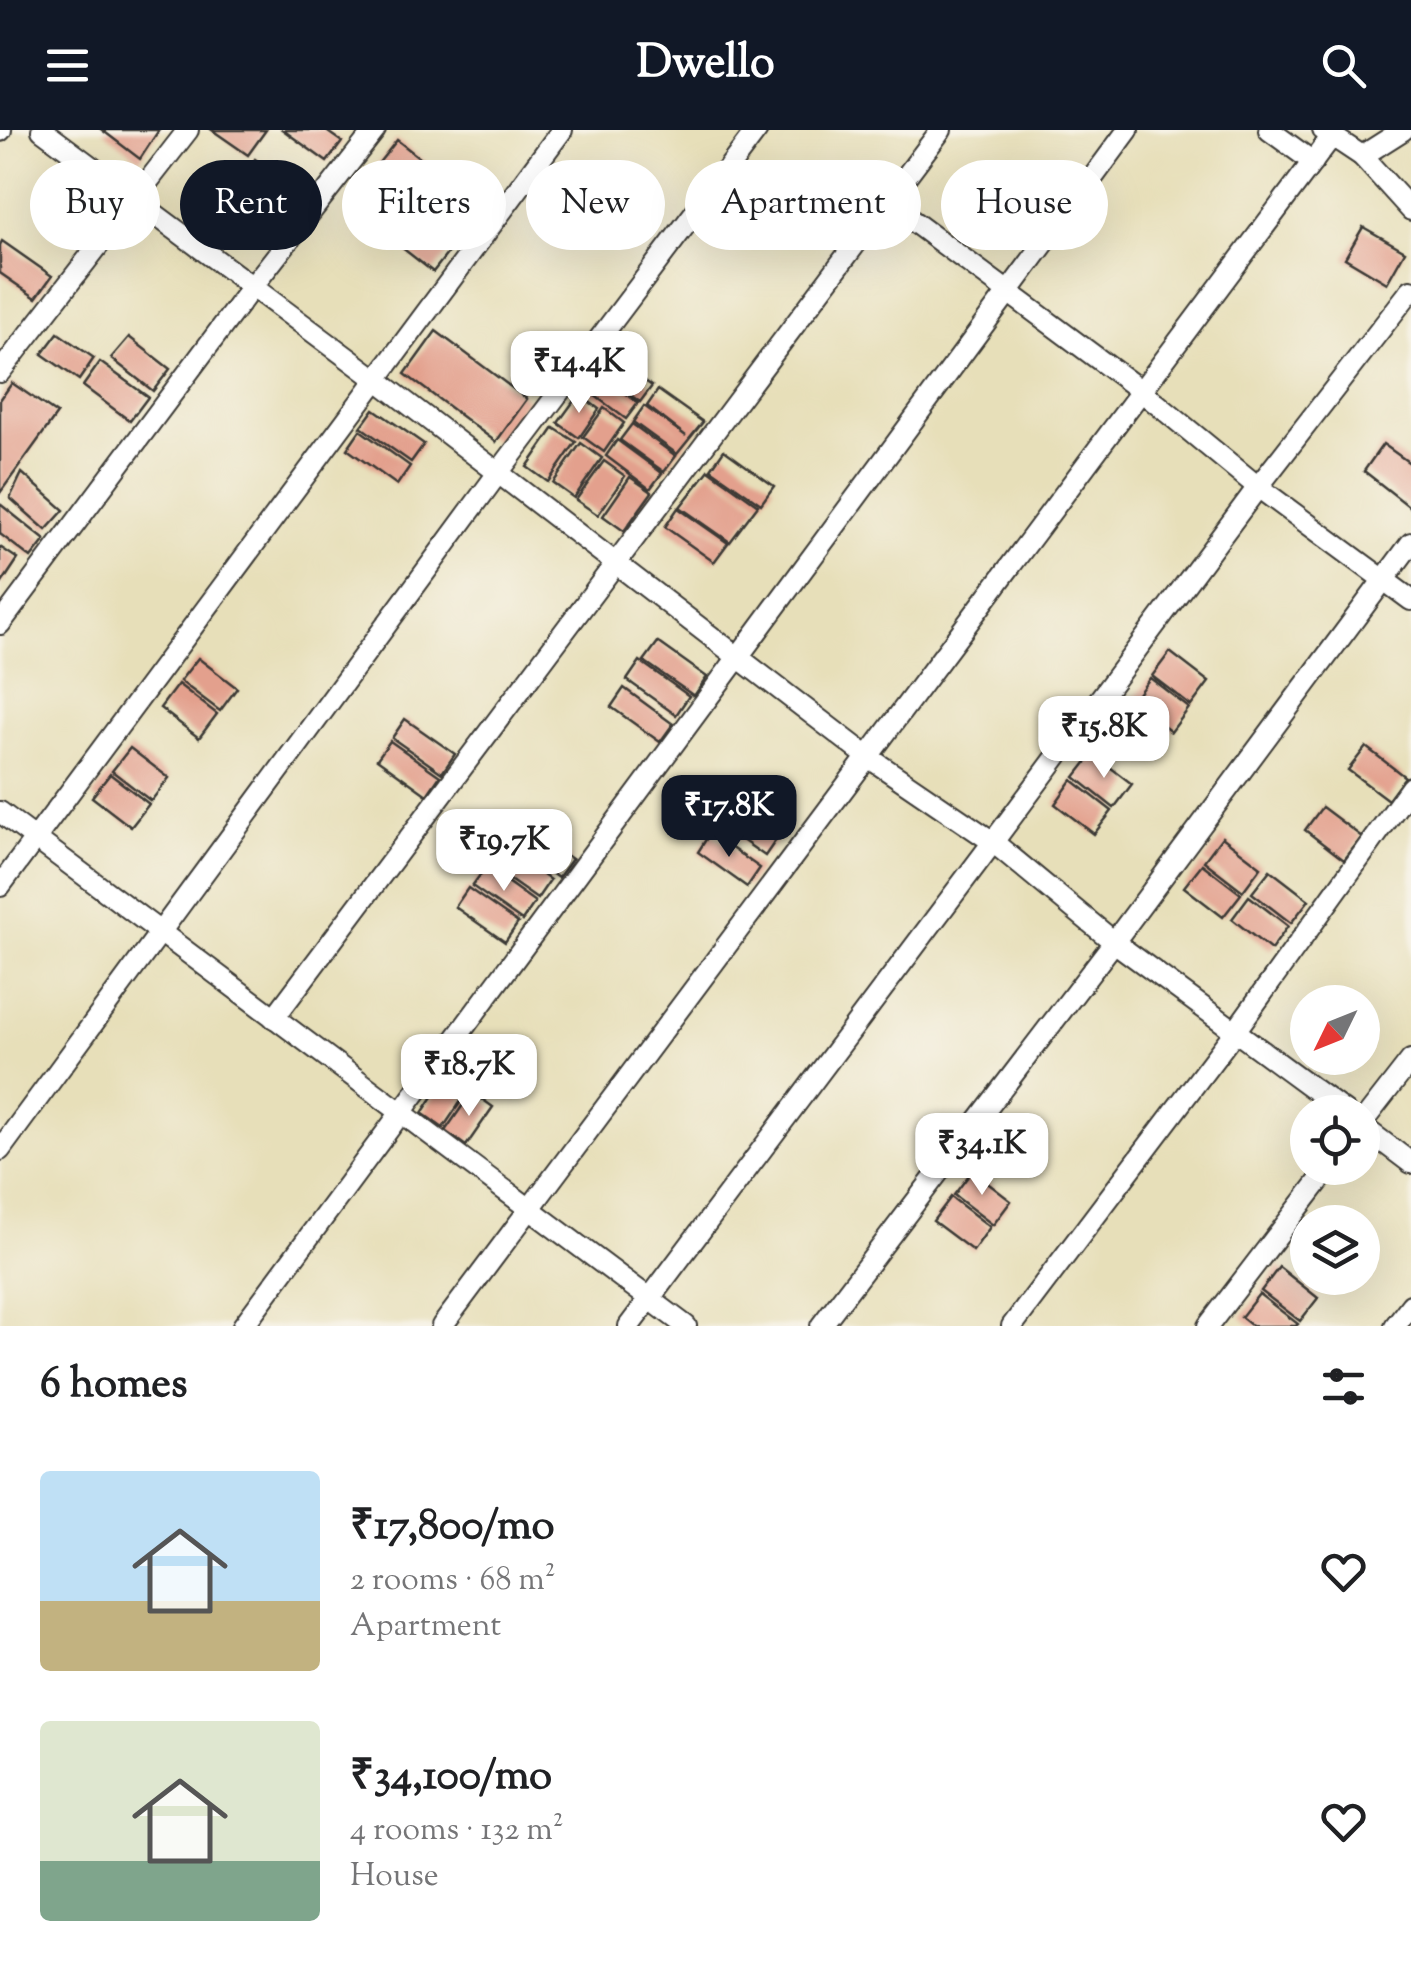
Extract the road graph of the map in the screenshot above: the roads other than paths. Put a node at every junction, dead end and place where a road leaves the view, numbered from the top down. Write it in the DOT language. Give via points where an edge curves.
graph roads {
  1 [pos="42,130"];
  2 [pos="188,130"];
  3 [pos="375,130"];
  4 [pos="562,130"];
  5 [pos="757,130"];
  6 [pos="941,130"];
  7 [pos="1128,130"];
  8 [pos="1269,130"];
  9 [pos="1403,130"];
  10 [pos="1328,133"];
  11 [pos="1362,156"];
  12 [pos="81,160"];
  13 [pos="918,160"];
  14 [pos="1313,162"];
  15 [pos="160,166"];
  16 [pos="1411,210"];
  17 [pos="160,219"];
  18 [pos="921,228"];
  19 [pos="95,250"];
  20 [pos="850,250"];
  21 [pos="252,286"];
  22 [pos="1411,290"];
  23 [pos="1008,292"];
  24 [pos="0,372"];
  25 [pos="376,380"];
  26 [pos="1140,390"];
  27 [pos="498,473"];
  28 [pos="1258,486"];
  29 [pos="1411,543"];
  30 [pos="616,564"];
  31 [pos="1384,580"];
  32 [pos="1411,600"];
  33 [pos="0,624"];
  34 [pos="738,657"];
  35 [pos="868,757"];
  36 [pos="1411,787"];
  37 [pos="0,812"];
  38 [pos="35,838"];
  39 [pos="993,842"];
  40 [pos="0,886"];
  41 [pos="161,933"];
  42 [pos="1114,942"];
  43 [pos="274,1018"];
  44 [pos="1236,1030"];
  45 [pos="1411,1060"];
  46 [pos="1322,1095"];
  47 [pos="1380,1101"];
  48 [pos="400,1113"];
  49 [pos="1380,1139"];
  50 [pos="0,1150"];
  51 [pos="1411,1163"];
  52 [pos="1316,1185"];
  53 [pos="529,1210"];
  54 [pos="649,1298"];
  55 [pos="1411,1305"];
  56 [pos="242,1326"];
  57 [pos="442,1326"];
  58 [pos="629,1326"];
  59 [pos="686,1326"];
  60 [pos="821,1326"];
  61 [pos="1012,1326"];
  62 [pos="1208,1326"];
  63 [pos="1395,1326"];
  1 -- 12 [label="street"];
  2 -- 15 [label="street"];
  3 -- 21 [label="street"];
  4 -- 25 [label="street"];
  5 -- 27 [label="street"];
  6 -- 13 [label="street"];
  7 -- 23 [label="street"];
  8 -- 14 [label="street"];
  9 -- 11 [label="street"];
  10 -- 11 [label="street"];
  10 -- 14 [label="street"];
  11 -- 16 [label="street"];
  14 -- 26 [label="street"];
  17 -- 21 [label="street"];
  18 -- 23 [label="street"];
  19 -- 24 [label="street"];
  20 -- 30 [label="street"];
  21 -- 25 [label="street"];
  21 -- 33 [label="street"];
  22 -- 28 [label="street"];
  23 -- 26 [label="street"];
  23 -- 34 [label="street"];
  25 -- 27 [label="street"];
  25 -- 38 [label="street"];
  26 -- 28 [label="street"];
  26 -- 35 [label="street"];
  27 -- 30 [label="street"];
  27 -- 41 [label="street"];
  28 -- 31 [label="street"];
  28 -- 39 [label="street"];
  29 -- 31 [label="street"];
  30 -- 34 [label="street"];
  30 -- 43 [label="street"];
  31 -- 32 [label="street"];
  31 -- 42 [label="street"];
  34 -- 35 [label="street"];
  34 -- 48 [label="street"];
  35 -- 39 [label="street"];
  35 -- 53 [label="street"];
  36 -- 44 [label="street"];
  37 -- 38 [label="street"];
  38 -- 40 [label="street"];
  38 -- 41 [label="street"];
  39 -- 42 [label="street"];
  39 -- 54 [label="street"];
  41 -- 43 [label="street"];
  41 -- 50 [label="street"];
  42 -- 44 [label="street"];
  42 -- 60 [label="street"];
  43 -- 48 [label="street"];
  44 -- 46 [label="street"];
  44 -- 61 [label="street"];
  45 -- 47 [label="street"];
  48 -- 53 [label="street"];
  48 -- 56 [label="street"];
  49 -- 51 [label="street"];
  52 -- 62 [label="street"];
  53 -- 54 [label="street"];
  53 -- 57 [label="street"];
  54 -- 58 [label="street"];
  54 -- 59 [label="street"];
  55 -- 63 [label="street"];
}
